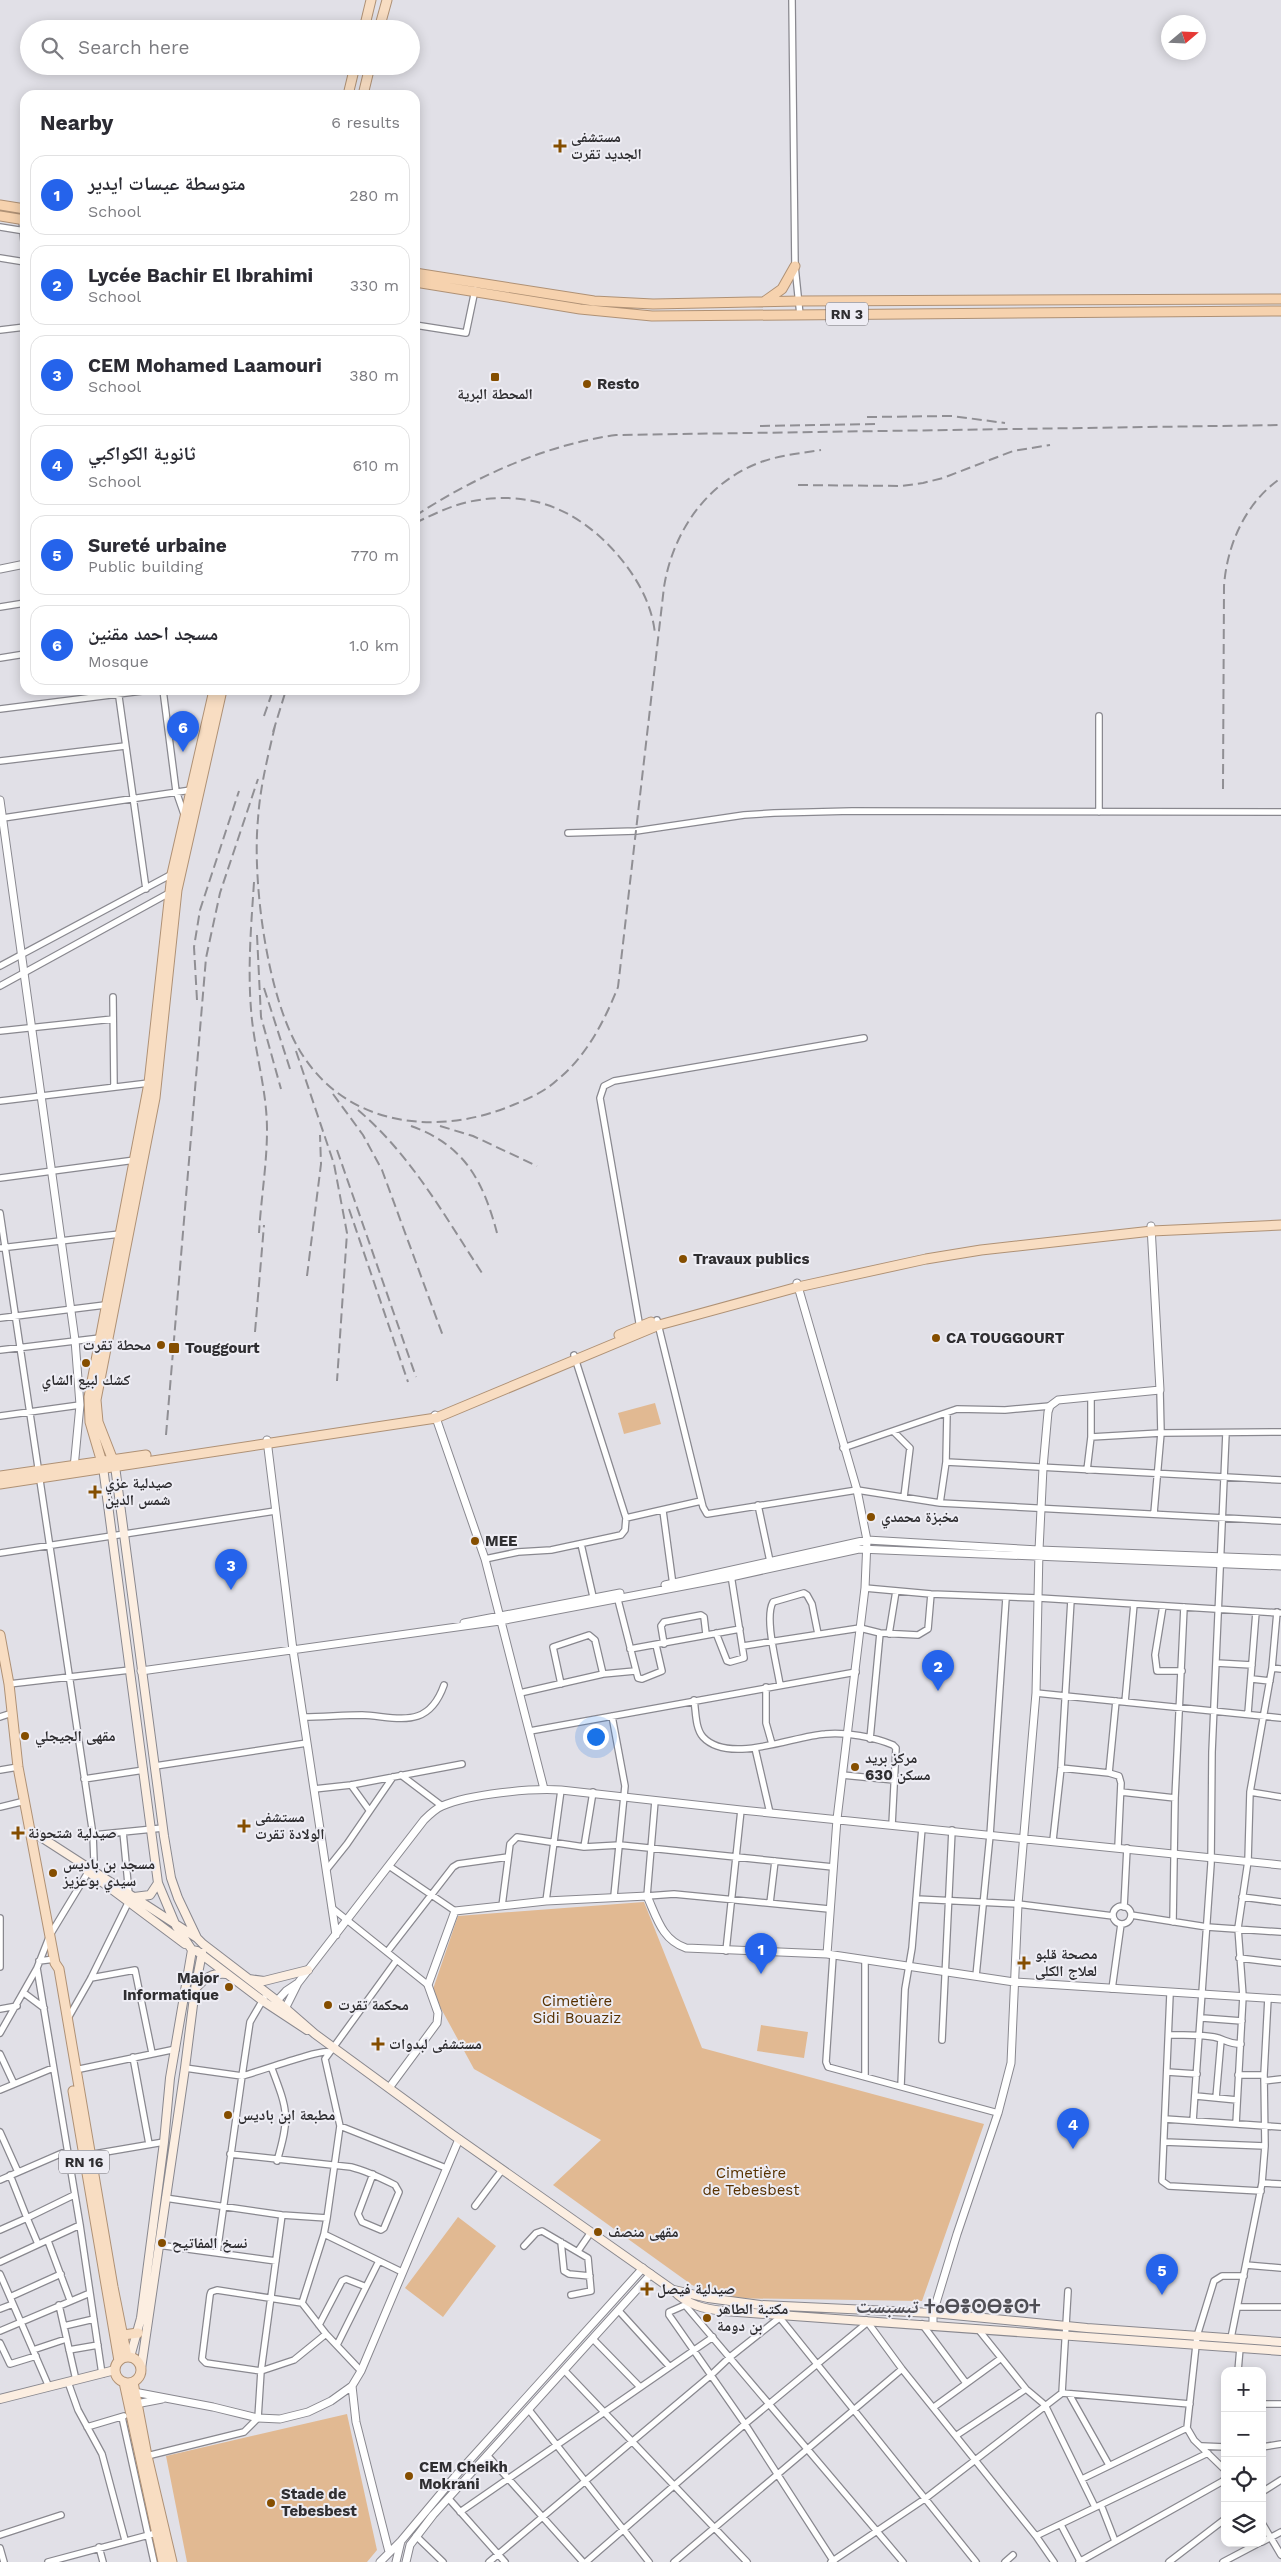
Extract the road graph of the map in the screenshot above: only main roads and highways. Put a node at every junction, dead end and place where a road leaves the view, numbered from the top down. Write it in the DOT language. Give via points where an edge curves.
graph roads {
  1 [pos="372,0"];
  2 [pos="387,0"];
  3 [pos="366,20"];
  4 [pos="381,20"];
  5 [pos="353,75"];
  6 [pos="368,75"];
  7 [pos="349,90"];
  8 [pos="363,90"];
  9 [pos="0,205"];
  10 [pos="20,208"];
  11 [pos="0,216"];
  12 [pos="20,219"];
  13 [pos="795,266"];
  14 [pos="420,274"];
  15 [pos="420,282"];
  16 [pos="475,287"];
  17 [pos="1281,299"];
  18 [pos="979,301"];
  19 [pos="763,302"];
  20 [pos="1281,310"];
  21 [pos="979,312"];
  22 [pos="213,695"];
  23 [pos="221,695"];
  24 [pos="176,872"];
  25 [pos="173,891"];
  26 [pos="1281,1221"];
  27 [pos="1281,1225"];
  28 [pos="1151,1228"];
  29 [pos="114,1463"];
  30 [pos="103,1464"];
  31 [pos="39,1474"];
  32 [pos="0,1476"];
  33 [pos="0,1484"];
  34 [pos="0,1635"];
  35 [pos="2,1665"];
  36 [pos="30,1830"];
  37 [pos="158,1883"];
  38 [pos="130,1898"];
  39 [pos="176,1926"];
  40 [pos="196,1947"];
  41 [pos="55,1961"];
  42 [pos="308,1970"];
  43 [pos="226,1974"];
  44 [pos="247,1979"];
  45 [pos="194,1989"];
  46 [pos="265,1998"];
  47 [pos="87,2155"];
  48 [pos="673,2290"];
  49 [pos="1068,2330"];
  50 [pos="138,2333"];
  51 [pos="123,2335"];
  52 [pos="1196,2340"];
  53 [pos="1281,2342"];
  54 [pos="1281,2351"];
  55 [pos="125,2359"];
  56 [pos="141,2369"];
  57 [pos="115,2370"];
  58 [pos="128,2382"];
  59 [pos="0,2399"];
  60 [pos="156,2533"];
  61 [pos="163,2562"];
  62 [pos="172,2562"];
  1 -- 3 [label="main road"];
  2 -- 4 [label="main road"];
  5 -- 7 [label="main road"];
  6 -- 8 [label="main road"];
  9 -- 10 [label="highway"];
  11 -- 12 [label="highway"];
  13 -- 19 [label="highway" via="782,289"];
  14 -- 16 [label="highway, RN 3"];
  15 -- 16 [label="highway, RN 3"];
  16 -- 19 [label="highway, RN 3" via="621,303"];
  16 -- 21 [label="highway, RN 3" via="624,314"];
  17 -- 18 [label="highway, RN 3"];
  18 -- 19 [label="highway, RN 3"];
  18 -- 21 [label="highway"];
  20 -- 21 [label="highway, RN 3"];
  22 -- 24 [label="main road"];
  23 -- 24 [label="main road"];
  24 -- 25 [label="main road"];
  25 -- 29 [label="main road" via="155,1098 96,1400 98,1422"];
  25 -- 30 [label="main road" via="149,1083 105,1304 89,1408 92,1432"];
  26 -- 28 [label="main road"];
  27 -- 28 [label="main road"];
  28 -- 29 [label="main road" via="971,1247 797,1285 658,1322 435,1416"];
  29 -- 30 [label="main road"];
  29 -- 40 [label="main road" via="171,1878"];
  30 -- 31 [label="main road"];
  30 -- 37 [label="main road"];
  31 -- 32 [label="main road"];
  31 -- 33 [label="main road"];
  34 -- 35 [label="main road, RN 16"];
  35 -- 36 [label="main road, RN 16" via="9,1684 18,1766"];
  36 -- 38 [label="main road"];
  36 -- 41 [label="main road, RN 16"];
  37 -- 38 [label="main road" via="150,1895"];
  37 -- 39 [label="main road"];
  38 -- 39 [label="main road"];
  38 -- 40 [label="main road"];
  39 -- 40 [label="main road"];
  40 -- 43 [label="main road"];
  40 -- 44 [label="main road"];
  40 -- 45 [label="main road"];
  40 -- 50 [label="main road" via="170,2078"];
  41 -- 47 [label="main road, RN 16"];
  41 -- 47 [label="main road, RN 16"];
  42 -- 44 [label="main road" via="264,1981"];
  43 -- 45 [label="main road" via="215,1973"];
  43 -- 46 [label="main road"];
  44 -- 46 [label="main road"];
  45 -- 56 [label="main road"];
  46 -- 48 [label="main road" via="331,2049"];
  47 -- 51 [label="main road, RN 16"];
  47 -- 55 [label="main road, RN 16"];
  48 -- 49 [label="main road" via="760,2305 933,2313"];
  48 -- 49 [label="main road" via="685,2303 708,2309 867,2321"];
  49 -- 52 [label="main road"];
  50 -- 51 [label="main road"];
  50 -- 55 [label="main road"];
  51 -- 55 [label="main road, RN 16"];
  52 -- 53 [label="main road" via="1231,2338"];
  52 -- 54 [label="main road"];
  55 -- 56 [label="main road" via="138,2361"];
  55 -- 57 [label="main road"];
  56 -- 58 [label="main road" via="139,2377"];
  57 -- 58 [label="main road" via="118,2378"];
  57 -- 59 [label="main road"];
  58 -- 60 [label="main road" via="134,2392 147,2456"];
  58 -- 60 [label="main road" via="126,2416"];
  60 -- 61 [label="main road"];
  60 -- 62 [label="main road"];
}
